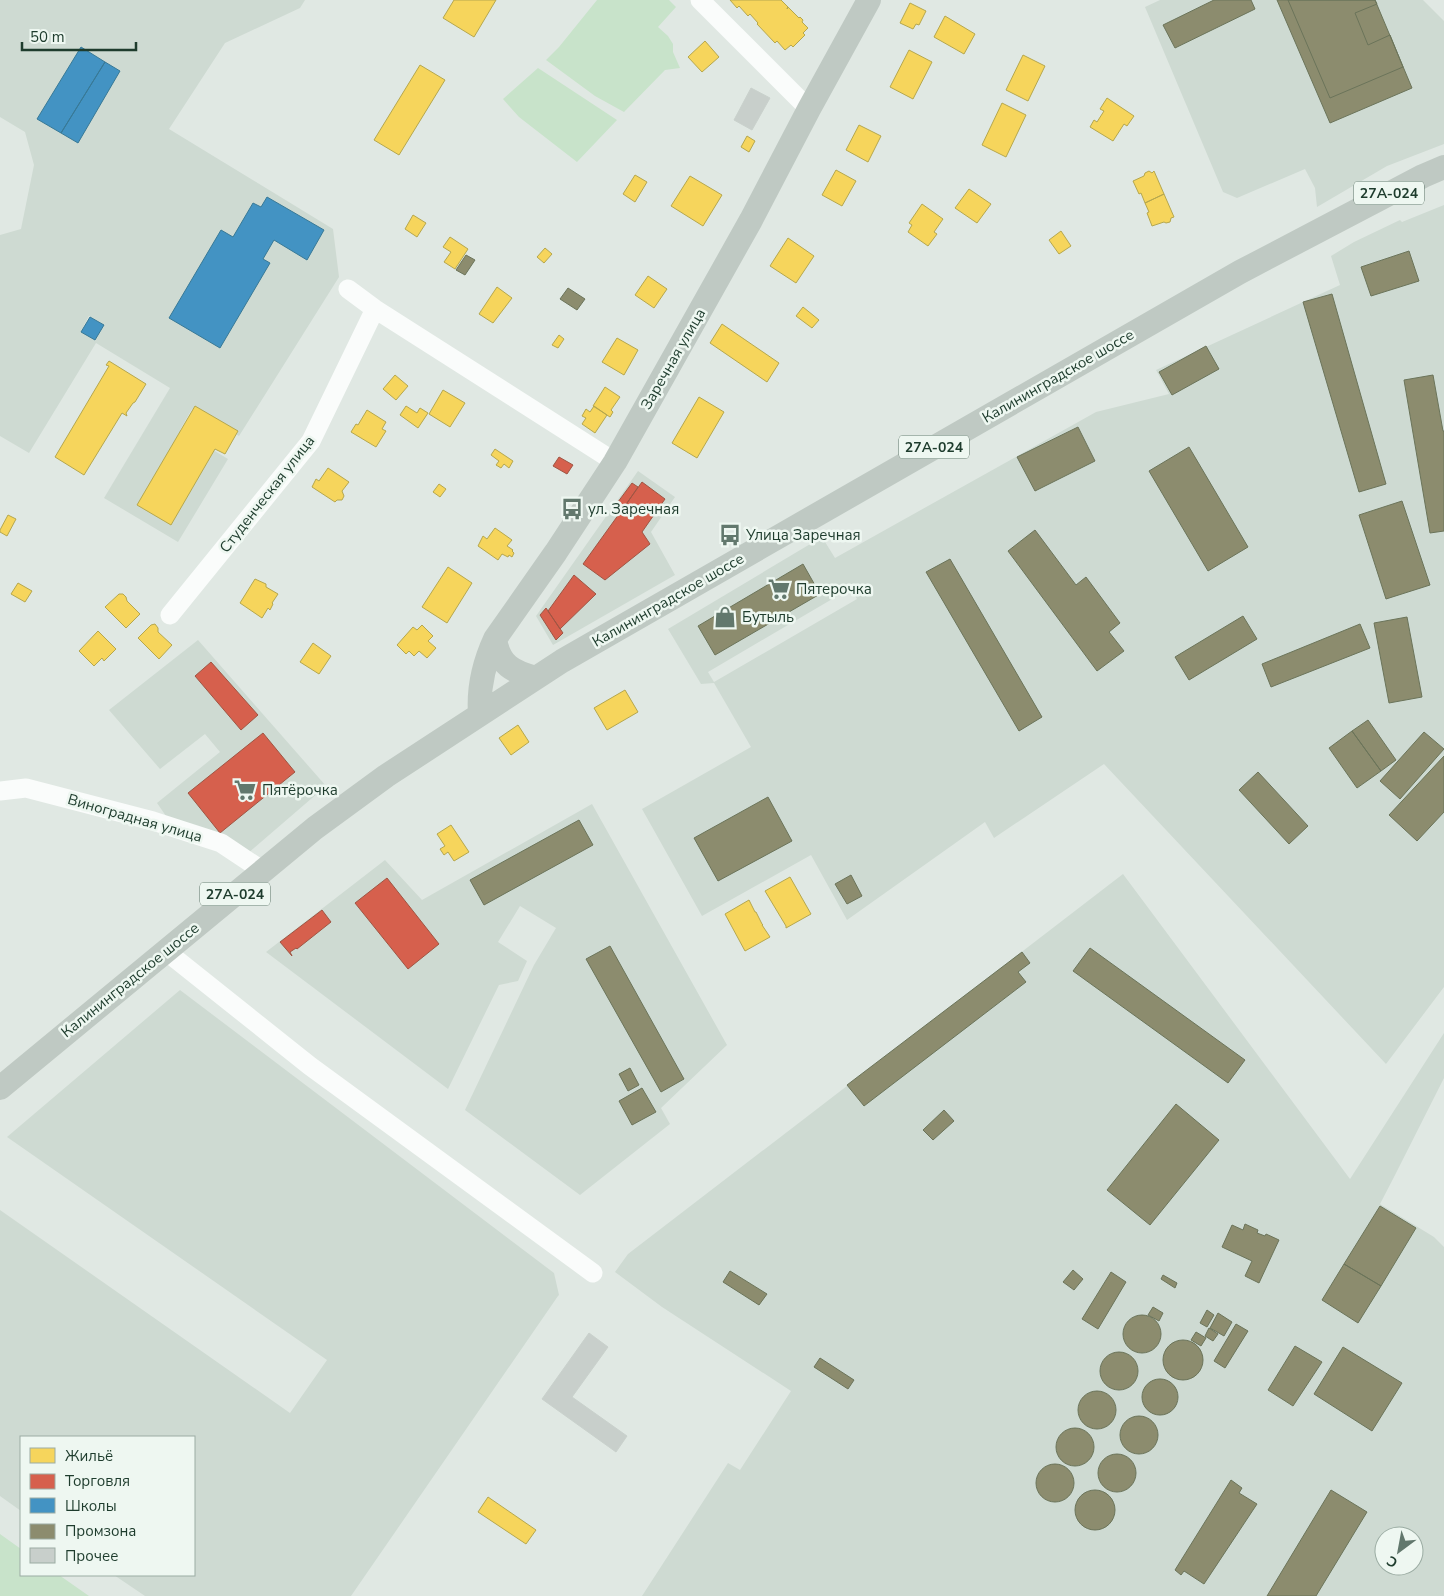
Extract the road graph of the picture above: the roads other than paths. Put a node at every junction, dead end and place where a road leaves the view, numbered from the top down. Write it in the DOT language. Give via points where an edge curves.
graph roads {
  1 [pos="700,0"];
  2 [pos="868,0"];
  3 [pos="809,109"];
  4 [pos="1444,167"];
  5 [pos="348,289"];
  6 [pos="375,309"];
  7 [pos="615,462"];
  8 [pos="170,615"];
  9 [pos="495,639"];
  10 [pos="536,678"];
  11 [pos="480,714"];
  12 [pos="0,791"];
  13 [pos="263,871"];
  14 [pos="167,952"];
  15 [pos="0,1088"];
  16 [pos="593,1273"];
  1 -- 3 [label="street"];
  2 -- 3 [label="main road, Заречная улица"];
  3 -- 7 [label="main road, Заречная улица" via="752,220"];
  4 -- 10 [label="main road, Калининградское шоссе / 27А-024" via="1240,272"];
  5 -- 6 [label="street"];
  6 -- 7 [label="street"];
  6 -- 8 [label="street, Студенческая улица" via="311,441"];
  7 -- 9 [label="main road, Заречная улица"];
  9 -- 10 [label="main road" via="497,651 510,668"];
  9 -- 11 [label="main road, Заречная улица" via="482,674"];
  10 -- 11 [label="main road, Калининградское шоссе / 27А-024"];
  11 -- 13 [label="main road, Калининградское шоссе / 27А-024" via="386,776"];
  12 -- 13 [label="street, Виноградная улица" via="26,788 154,821 221,843"];
  13 -- 14 [label="main road, Калининградское шоссе / 27А-024"];
  14 -- 15 [label="main road, Калининградское шоссе / 27А-024"];
  14 -- 16 [label="street" via="310,1066"];
}
